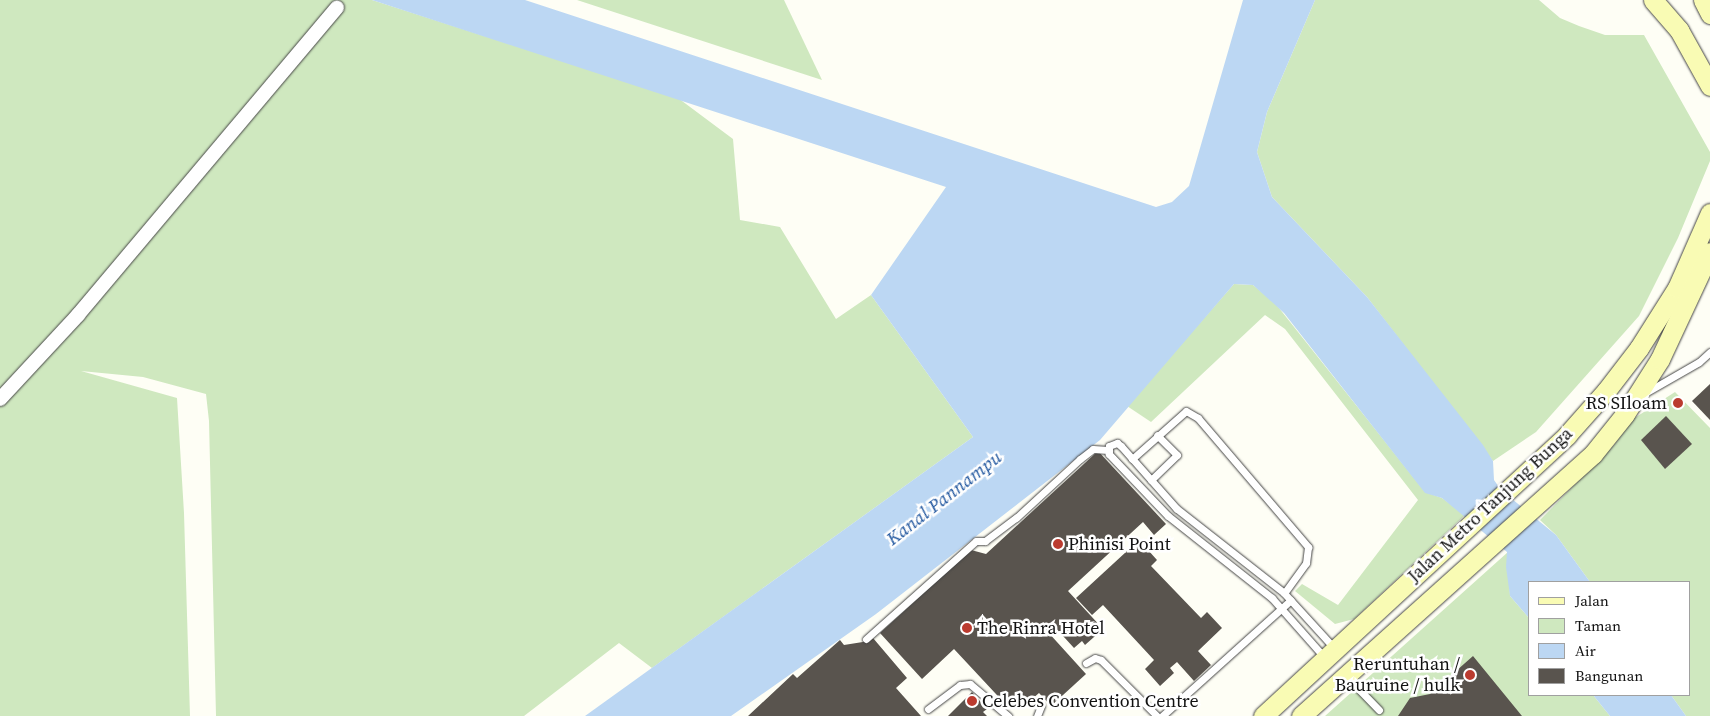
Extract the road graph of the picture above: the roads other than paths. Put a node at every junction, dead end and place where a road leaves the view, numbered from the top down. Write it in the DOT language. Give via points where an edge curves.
graph roads {
  1 [pos="1652,0"];
  2 [pos="1703,0"];
  3 [pos="337,7"];
  4 [pos="1710,14"];
  5 [pos="1710,86"];
  6 [pos="1710,213"];
  7 [pos="1710,252"];
  8 [pos="78,315"];
  9 [pos="1710,352"];
  10 [pos="0,385"];
  11 [pos="1636,397"];
  12 [pos="0,399"];
  13 [pos="1158,435"];
  14 [pos="1108,450"];
  15 [pos="1132,459"];
  16 [pos="1151,480"];
  17 [pos="1207,533"];
  18 [pos="1200,542"];
  19 [pos="1284,593"];
  20 [pos="1291,600"];
  21 [pos="1282,609"];
  22 [pos="866,639"];
  23 [pos="1331,654"];
  24 [pos="1086,663"];
  25 [pos="1345,675"];
  26 [pos="1041,706"];
  27 [pos="928,709"];
  28 [pos="1379,710"];
  29 [pos="1008,716"];
  30 [pos="1037,716"];
  31 [pos="1157,716"];
  32 [pos="1162,716"];
  33 [pos="1263,716"];
  34 [pos="1300,716"];
  1 -- 5 [label="main road" via="1679,30"];
  2 -- 4 [label="main road"];
  3 -- 8 [label="street"];
  6 -- 23 [label="main road, Jalan Metro Tanjung Bunga" via="1677,288 1639,348 1567,435"];
  7 -- 11 [label="main road, Jalan Metro Tanjung Bunga" via="1670,340"];
  8 -- 10 [label="street" via="52,329"];
  8 -- 12 [label="street"];
  9 -- 11 [label="lane" via="1662,385"];
  11 -- 25 [label="main road, Jalan Metro Tanjung Bunga" via="1593,454"];
  13 -- 15 [label="lane"];
  13 -- 16 [label="lane" via="1177,455"];
  13 -- 19 [label="lane" via="1189,411 1293,527 1308,547 1309,554"];
  14 -- 15 [label="lane" via="1112,443 1117,444"];
  14 -- 18 [label="lane" via="1168,516"];
  14 -- 22 [label="lane" via="1093,450 1080,459 1016,518 985,541 976,541"];
  15 -- 16 [label="lane"];
  16 -- 17 [label="lane" via="1177,509"];
  17 -- 18 [label="lane"];
  17 -- 19 [label="lane"];
  18 -- 21 [label="lane"];
  19 -- 20 [label="lane"];
  20 -- 21 [label="lane"];
  20 -- 23 [label="lane"];
  21 -- 23 [label="lane"];
  21 -- 32 [label="lane"];
  23 -- 33 [label="main road, Jalan Metro Tanjung Bunga"];
  24 -- 31 [label="lane" via="1095,658 1101,660"];
  25 -- 28 [label="lane"];
  25 -- 34 [label="main road, Jalan Metro Tanjung Bunga"];
  26 -- 30 [label="lane"];
  27 -- 29 [label="lane" via="960,685 970,684"];
}
